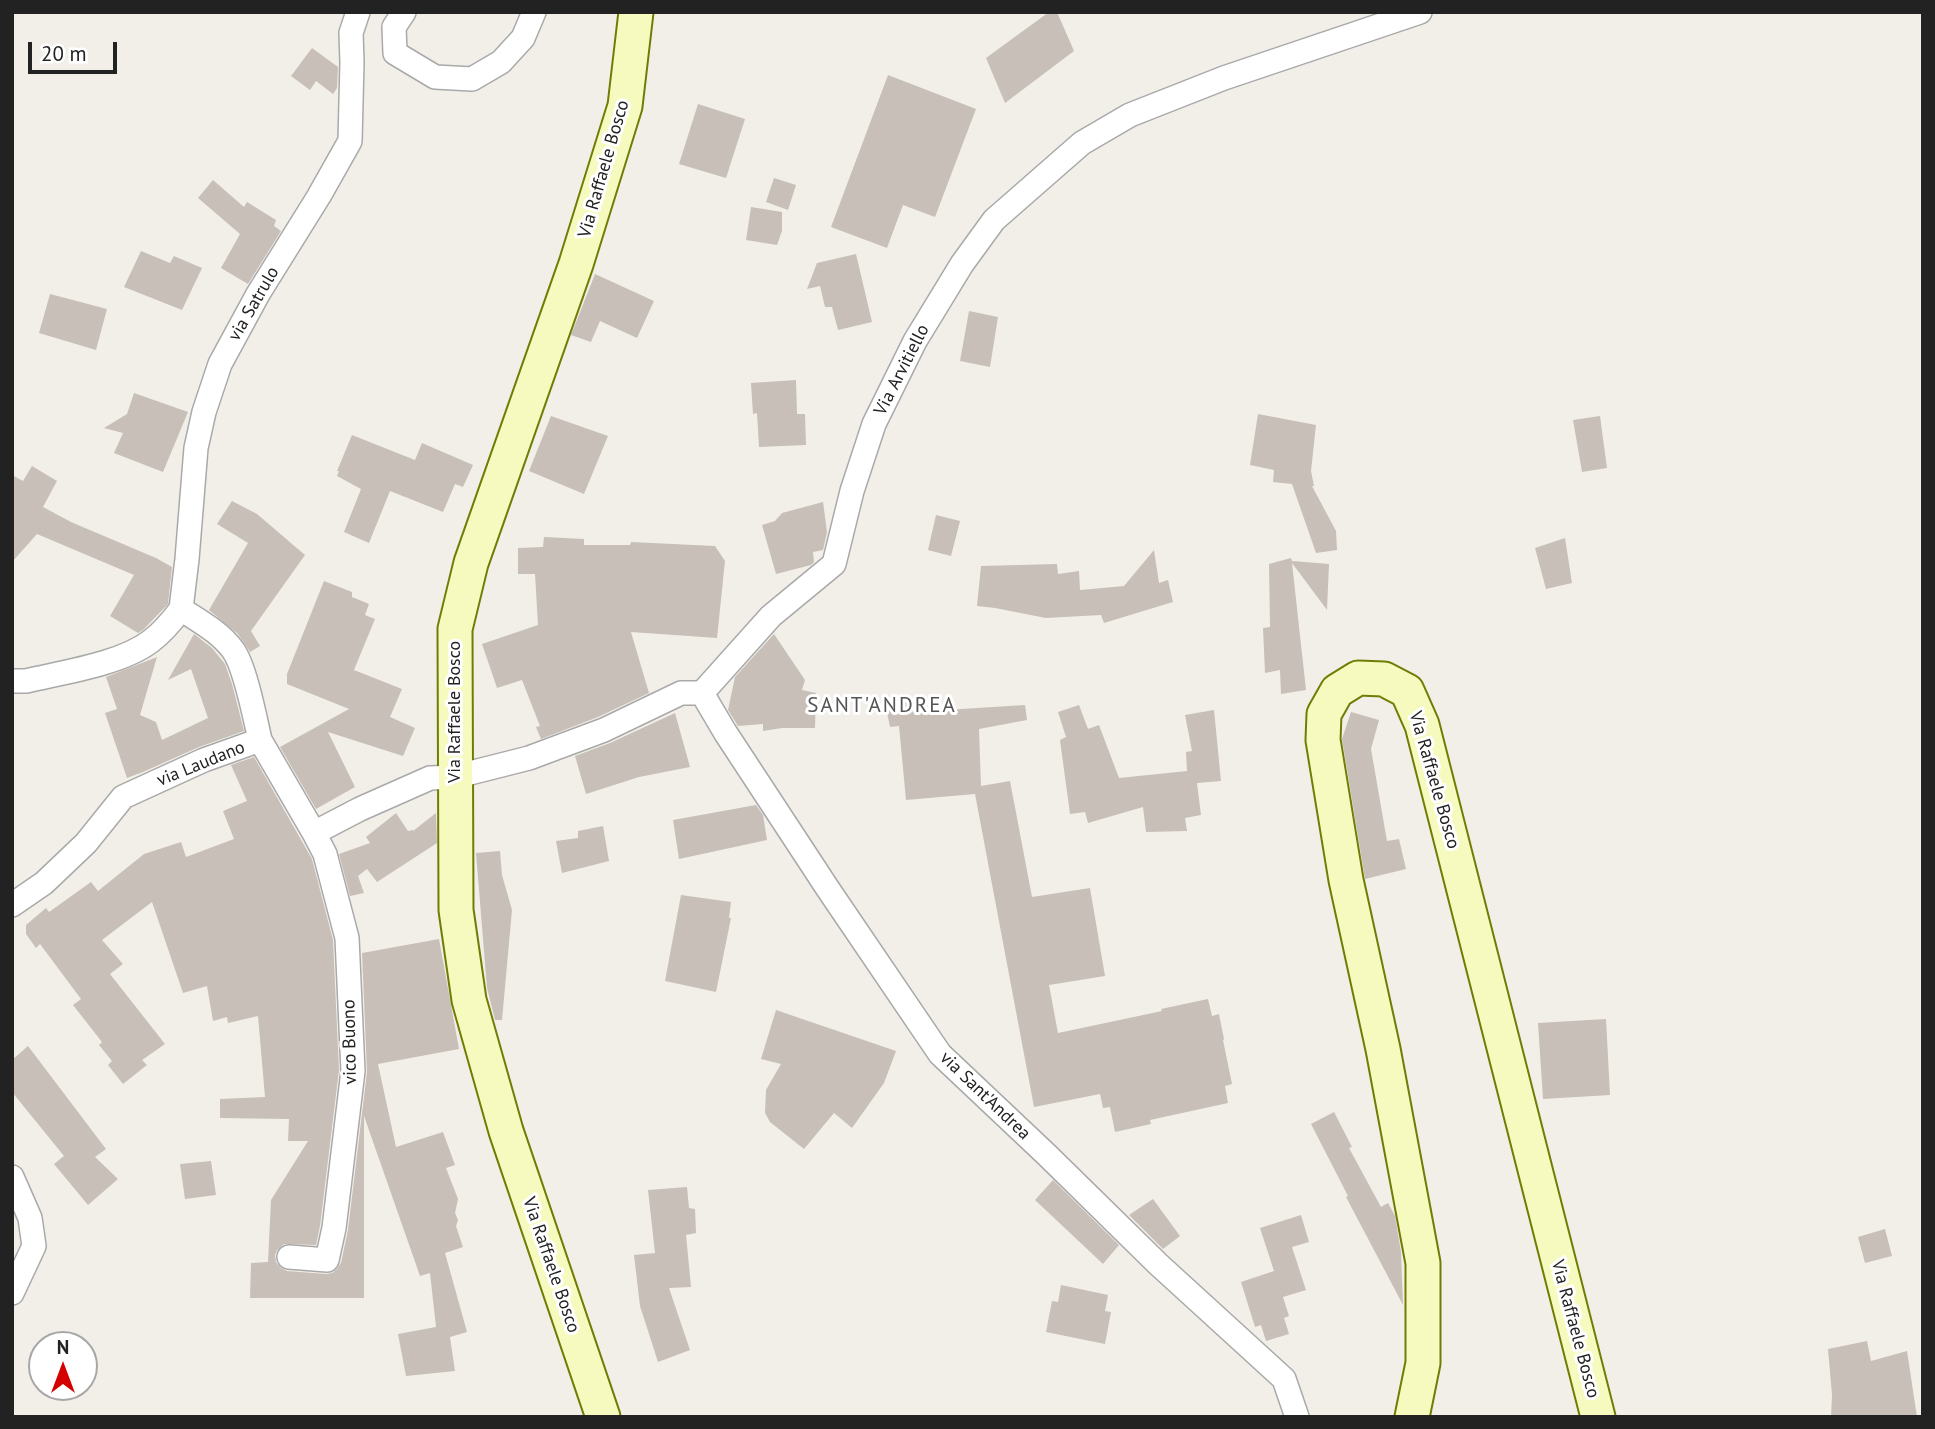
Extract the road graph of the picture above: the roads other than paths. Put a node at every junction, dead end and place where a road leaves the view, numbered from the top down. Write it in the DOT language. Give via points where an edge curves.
graph roads {
  1 [pos="358,12"];
  2 [pos="404,12"];
  3 [pos="534,12"];
  4 [pos="636,12"];
  5 [pos="1420,12"];
  6 [pos="181,609"];
  7 [pos="12,681"];
  8 [pos="702,693"];
  9 [pos="260,740"];
  10 [pos="454,777"];
  11 [pos="314,833"];
  12 [pos="12,905"];
  13 [pos="12,1177"];
  14 [pos="289,1257"];
  15 [pos="12,1293"];
  16 [pos="603,1417"];
  17 [pos="1297,1417"];
  18 [pos="1412,1417"];
  19 [pos="1598,1417"];
  1 -- 6 [label="street, via Satrulo" via="351,33 350,141 220,364 204,412 196,448"];
  2 -- 3 [label="street" via="394,27 395,52 435,77 472,79 501,62 523,38"];
  4 -- 10 [label="street, Via Raffaele Bosco" via="625,106 576,264 471,563 458,616"];
  5 -- 8 [label="street, Via Arvitiello" via="1130,115 1082,143 994,220 961,264 915,341 874,424 834,564 771,616"];
  6 -- 7 [label="street" via="150,642 131,654"];
  6 -- 9 [label="street" via="215,631 233,650"];
  8 -- 10 [label="street" via="681,693 604,730 529,758"];
  8 -- 17 [label="street, via Sant'Andrea" via="940,1054 1284,1380"];
  9 -- 11 [label="street, via Laudano"];
  9 -- 12 [label="street, via Laudano" via="123,797 86,843 44,883"];
  10 -- 11 [label="street" via="430,778"];
  10 -- 16 [label="street, Via Raffaele Bosco" via="456,910 469,1000 506,1131"];
  11 -- 14 [label="street, vico Buono" via="325,854 347,938 354,1071 327,1260"];
  13 -- 15 [label="street" via="30,1218 34,1246"];
  18 -- 19 [label="street, Via Raffaele Bosco" via="1423,1363 1423,1263 1346,880 1323,740 1324,714 1338,691 1358,678 1384,679 1407,691 1422,725"];
}
